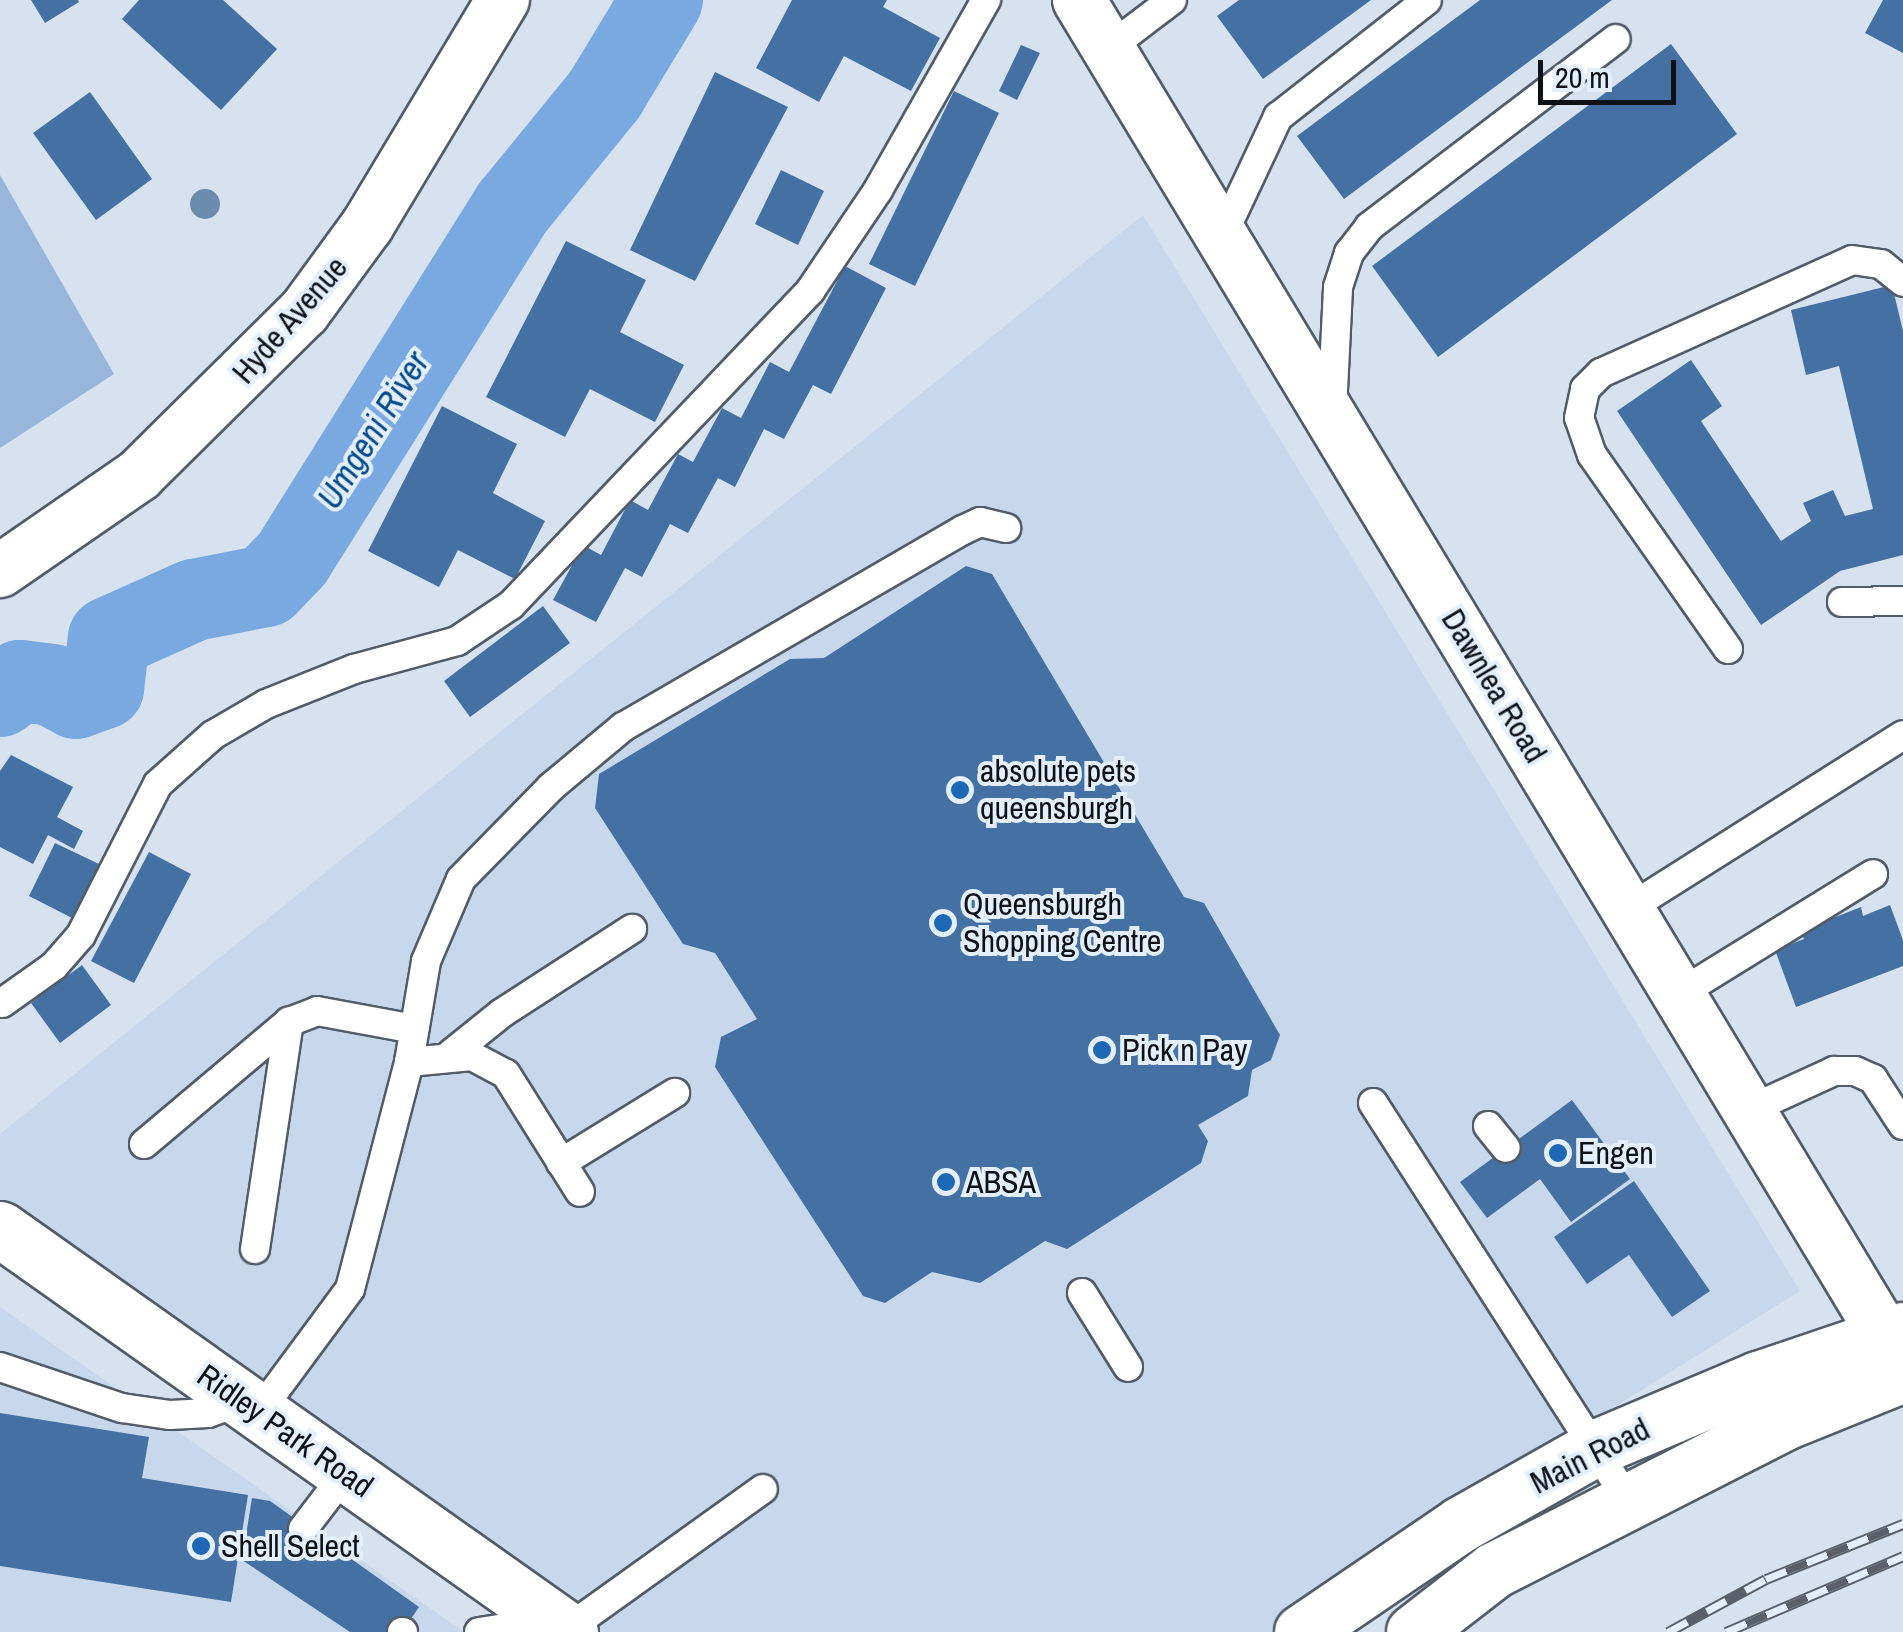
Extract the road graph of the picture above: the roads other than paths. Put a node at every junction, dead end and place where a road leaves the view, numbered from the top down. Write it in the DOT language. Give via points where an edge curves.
graph roads {
  1 [pos="503,0"];
  2 [pos="986,0"];
  3 [pos="1079,0"];
  4 [pos="1172,0"];
  5 [pos="1427,0"];
  6 [pos="1616,39"];
  7 [pos="1109,48"];
  8 [pos="1222,236"];
  9 [pos="1903,282"];
  10 [pos="1332,417"];
  11 [pos="1006,528"];
  12 [pos="0,572"];
  13 [pos="1903,601"];
  14 [pos="1842,602"];
  15 [pos="1728,648"];
  16 [pos="1903,734"];
  17 [pos="1873,874"];
  18 [pos="1628,908"];
  19 [pos="632,929"];
  20 [pos="1679,994"];
  21 [pos="2,1003"];
  22 [pos="289,1022"];
  23 [pos="414,1029"];
  24 [pos="451,1054"];
  25 [pos="409,1062"];
  26 [pos="675,1093"];
  27 [pos="1373,1104"];
  28 [pos="1749,1110"];
  29 [pos="1903,1125"];
  30 [pos="1488,1126"];
  31 [pos="144,1144"];
  32 [pos="1506,1148"];
  33 [pos="561,1163"];
  34 [pos="580,1192"];
  35 [pos="0,1229"];
  36 [pos="255,1249"];
  37 [pos="1082,1293"];
  38 [pos="1898,1353"];
  39 [pos="0,1367"];
  40 [pos="1128,1367"];
  41 [pos="251,1406"];
  42 [pos="1597,1447"];
  43 [pos="345,1474"];
  44 [pos="763,1489"];
  45 [pos="1629,1502"];
  46 [pos="303,1529"];
  47 [pos="563,1627"];
  48 [pos="479,1632"];
  49 [pos="1302,1632"];
  50 [pos="1414,1632"];
  1 -- 12 [label="street, Hyde Avenue" via="368,226 304,312 139,475"];
  2 -- 21 [label="lane" via="878,190 810,290 511,604 456,641 354,669 266,704 213,735 158,784 81,935 54,966"];
  3 -- 7 [label="street, Dawnlea Road"];
  4 -- 7 [label="lane"];
  5 -- 8 [label="lane" via="1278,117"];
  6 -- 10 [label="lane" via="1369,227 1338,287"];
  7 -- 8 [label="street, Dawnlea Road"];
  8 -- 10 [label="street, Dawnlea Road"];
  9 -- 15 [label="lane" via="1882,264 1852,260 1601,373 1585,389 1579,418 1592,455"];
  10 -- 18 [label="street, Dawnlea Road"];
  11 -- 23 [label="lane" via="980,522 963,530 590,752 461,879 426,961"];
  13 -- 14 [label="lane"];
  16 -- 18 [label="lane"];
  17 -- 20 [label="lane"];
  18 -- 20 [label="street, Dawnlea Road"];
  19 -- 24 [label="lane"];
  20 -- 28 [label="street, Dawnlea Road"];
  22 -- 23 [label="lane" via="318,1010"];
  22 -- 31 [label="lane"];
  22 -- 36 [label="lane"];
  23 -- 25 [label="lane"];
  24 -- 25 [label="lane"];
  24 -- 33 [label="lane" via="487,1061 506,1074"];
  25 -- 41 [label="lane" via="350,1288"];
  26 -- 33 [label="lane"];
  27 -- 42 [label="lane"];
  28 -- 29 [label="lane" via="1834,1071 1855,1070 1873,1079"];
  28 -- 38 [label="street, Dawnlea Road"];
  30 -- 32 [label="lane"];
  33 -- 34 [label="lane"];
  35 -- 41 [label="main road, Ridley Park Road"];
  37 -- 40 [label="lane"];
  38 -- 42 [label="main road, Main Road"];
  38 -- 45 [label="main road, Main Road" via="1782,1423"];
  39 -- 41 [label="lane" via="122,1408 170,1416"];
  41 -- 43 [label="main road, Ridley Park Road"];
  42 -- 45 [label="lane"];
  42 -- 49 [label="main road, Main Road" via="1461,1524"];
  43 -- 46 [label="lane"];
  43 -- 47 [label="main road, Ridley Park Road"];
  44 -- 47 [label="lane"];
  45 -- 50 [label="main road, Main Road" via="1494,1570"];
  47 -- 48 [label="lane"];
}
